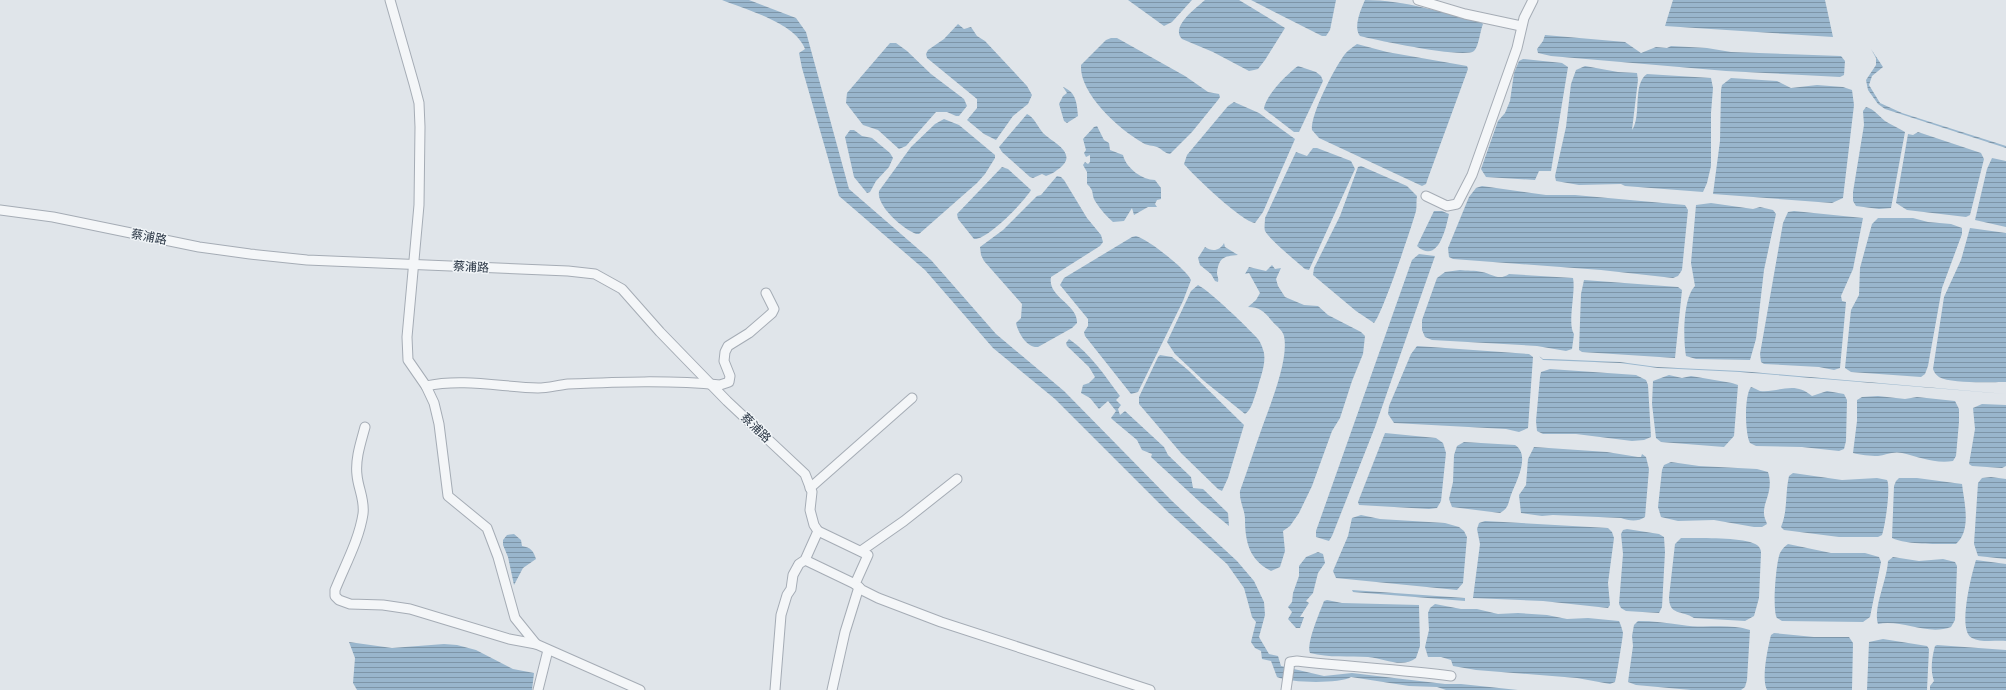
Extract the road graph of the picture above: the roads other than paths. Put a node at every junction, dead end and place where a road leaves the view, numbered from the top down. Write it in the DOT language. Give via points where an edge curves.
graph roads {
  1 [pos="390,0"];
  2 [pos="1418,0"];
  3 [pos="1533,0"];
  4 [pos="1521,26"];
  5 [pos="1426,196"];
  6 [pos="0,210"];
  7 [pos="413,264"];
  8 [pos="766,293"];
  9 [pos="711,384"];
  10 [pos="426,386"];
  11 [pos="912,398"];
  12 [pos="365,427"];
  13 [pos="957,478"];
  14 [pos="810,488"];
  15 [pos="818,531"];
  16 [pos="861,551"];
  17 [pos="805,560"];
  18 [pos="857,585"];
  19 [pos="536,644"];
  20 [pos="548,650"];
  21 [pos="1451,676"];
  22 [pos="1286,686"];
  23 [pos="538,690"];
  24 [pos="640,690"];
  25 [pos="775,690"];
  26 [pos="832,690"];
  27 [pos="1150,690"];
  1 -- 7 [label="street" via="418,103 419,205"];
  2 -- 4 [label="street"];
  3 -- 4 [label="street"];
  4 -- 5 [label="street" via="1517,48 1462,197 1457,204 1447,206"];
  6 -- 7 [label="street, 蔡浦路" via="250,254 307,260"];
  7 -- 9 [label="street, 蔡浦路" via="595,274 622,288 660,332"];
  7 -- 10 [label="street" via="407,337 408,360"];
  8 -- 9 [label="street" via="774,309 772,314 728,346 724,361 730,376 729,382"];
  9 -- 10 [label="street" via="568,384 540,388 497,385"];
  9 -- 14 [label="street, 蔡浦路" via="805,474"];
  10 -- 19 [label="street" via="434,402 439,424 448,496 487,528 516,618"];
  11 -- 14 [label="street"];
  12 -- 19 [label="street" via="356,464 363,514 335,596 350,604 410,609 509,639"];
  13 -- 16 [label="street" via="904,521"];
  14 -- 15 [label="street, 蔡浦路" via="810,510"];
  15 -- 16 [label="street"];
  15 -- 17 [label="street"];
  16 -- 18 [label="street" via="868,554"];
  17 -- 18 [label="street"];
  17 -- 25 [label="street" via="799,564 793,575 791,589 781,615"];
  18 -- 26 [label="street"];
  18 -- 27 [label="street" via="878,598 941,622"];
  19 -- 20 [label="street"];
  20 -- 23 [label="street"];
  20 -- 24 [label="street"];
  21 -- 22 [label="street" via="1422,671 1297,661 1290,662 1288,666"];
}
